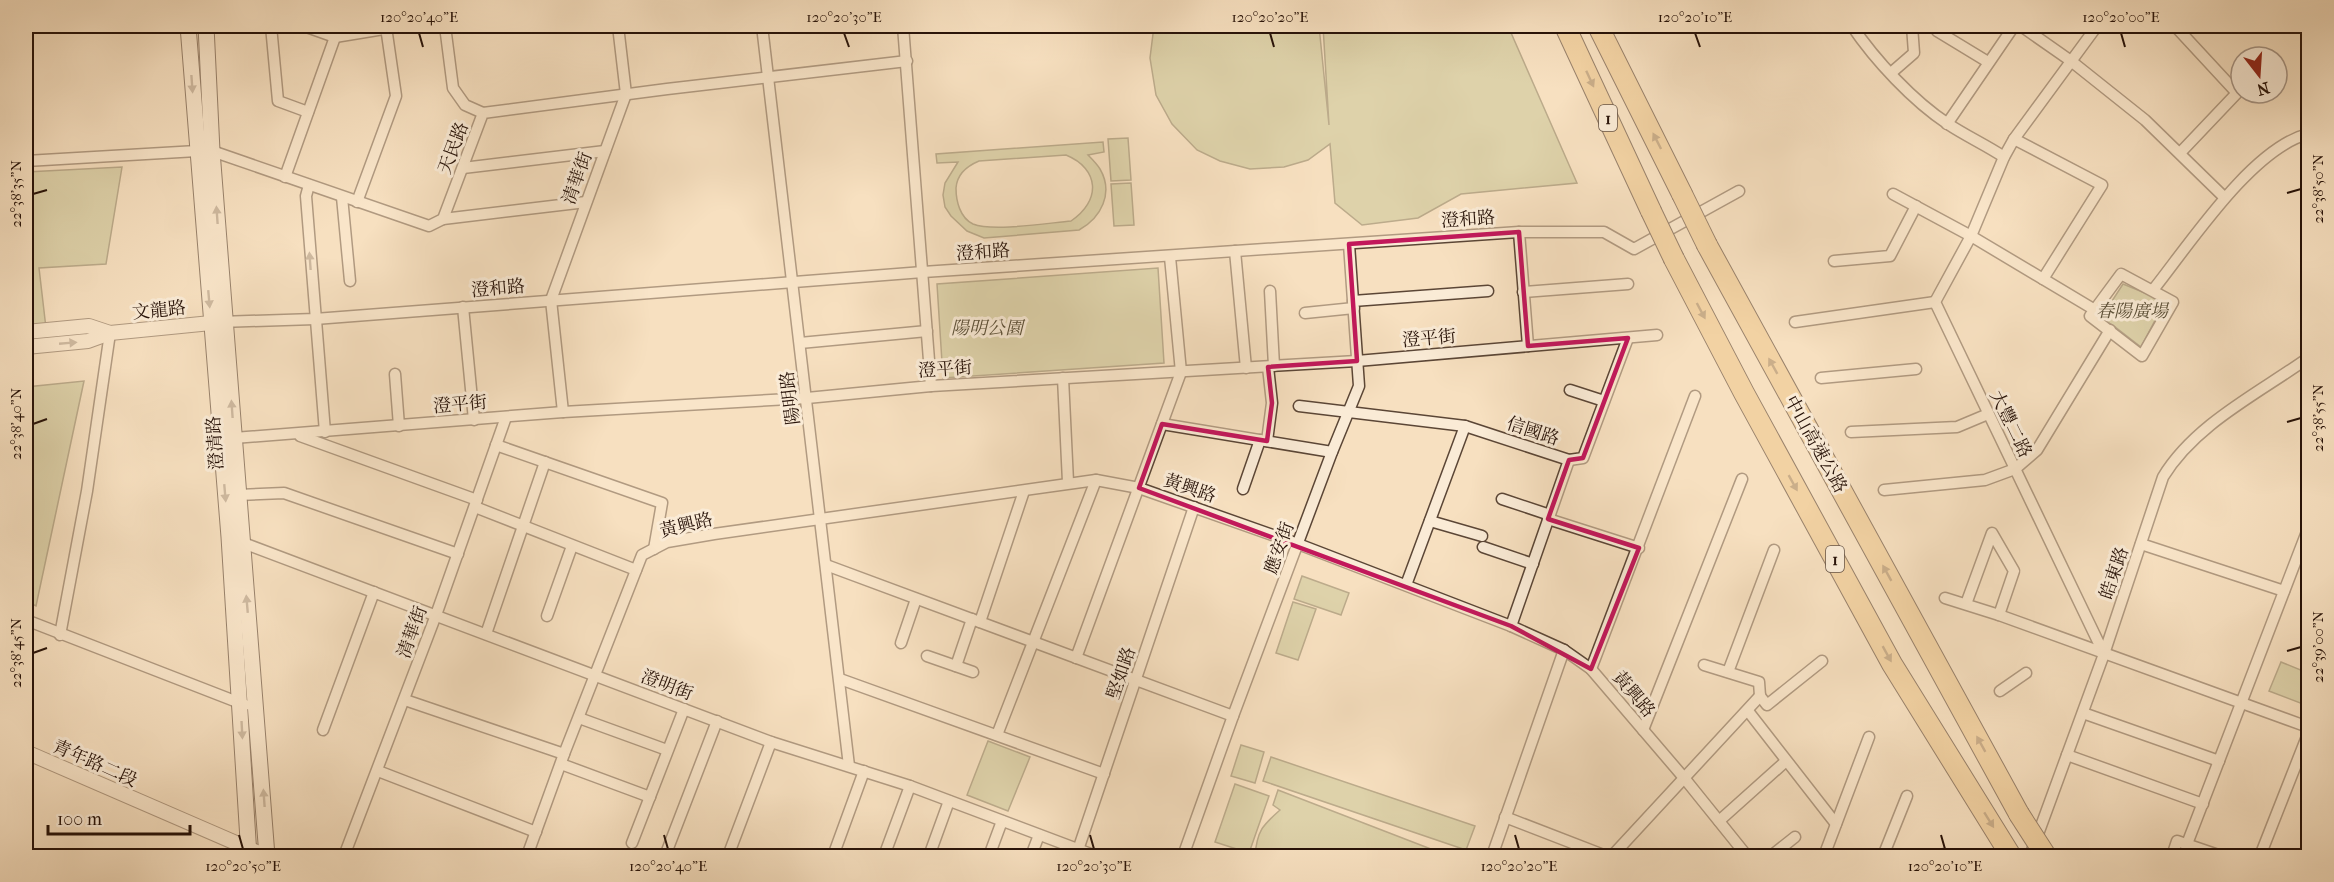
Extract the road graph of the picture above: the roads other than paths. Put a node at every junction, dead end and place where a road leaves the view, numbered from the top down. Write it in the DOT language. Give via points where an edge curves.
graph roads {
  1 [pos="188,26"];
  2 [pos="206,26"];
  3 [pos="271,26"];
  4 [pos="304,26"];
  5 [pos="402,26"];
  6 [pos="445,26"];
  7 [pos="618,26"];
  8 [pos="762,26"];
  9 [pos="903,26"];
  10 [pos="1565,26"];
  11 [pos="1598,26"];
  12 [pos="1852,26"];
  13 [pos="1912,26"];
  14 [pos="1941,26"];
  15 [pos="2014,26"];
  16 [pos="2021,26"];
  17 [pos="2097,26"];
  18 [pos="2175,26"];
  19 [pos="380,27"];
  20 [pos="335,37"];
  21 [pos="907,61"];
  22 [pos="2071,61"];
  23 [pos="1988,62"];
  24 [pos="1890,73"];
  25 [pos="768,76"];
  26 [pos="626,94"];
  27 [pos="308,112"];
  28 [pos="483,113"];
  29 [pos="1947,124"];
  30 [pos="2308,134"];
  31 [pos="2014,139"];
  32 [pos="205,151"];
  33 [pos="605,151"];
  34 [pos="2180,153"];
  35 [pos="2004,157"];
  36 [pos="26,161"];
  37 [pos="463,168"];
  38 [pos="285,177"];
  39 [pos="309,185"];
  40 [pos="1739,191"];
  41 [pos="1893,194"];
  42 [pos="342,196"];
  43 [pos="2224,197"];
  44 [pos="357,202"];
  45 [pos="586,202"];
  46 [pos="1916,206"];
  47 [pos="443,219"];
  48 [pos="1519,232"];
  49 [pos="1971,236"];
  50 [pos="1350,244"];
  51 [pos="1235,251"];
  52 [pos="1170,257"];
  53 [pos="1834,261"];
  54 [pos="923,272"];
  55 [pos="2043,279"];
  56 [pos="350,281"];
  57 [pos="793,282"];
  58 [pos="1628,284"];
  59 [pos="2153,290"];
  60 [pos="1270,291"];
  61 [pos="1488,291"];
  62 [pos="1523,292"];
  63 [pos="551,300"];
  64 [pos="1935,302"];
  65 [pos="1354,305"];
  66 [pos="463,307"];
  67 [pos="2095,310"];
  68 [pos="1305,313"];
  69 [pos="315,319"];
  70 [pos="1795,322"];
  71 [pos="219,323"];
  72 [pos="2110,330"];
  73 [pos="927,331"];
  74 [pos="26,332"];
  75 [pos="110,333"];
  76 [pos="1658,335"];
  77 [pos="1628,338"];
  78 [pos="800,343"];
  79 [pos="1528,346"];
  80 [pos="26,347"];
  81 [pos="2308,358"];
  82 [pos="1357,361"];
  83 [pos="1271,366"];
  84 [pos="1246,368"];
  85 [pos="1916,369"];
  86 [pos="1181,372"];
  87 [pos="395,374"];
  88 [pos="1063,378"];
  89 [pos="1821,378"];
  90 [pos="931,386"];
  91 [pos="1570,390"];
  92 [pos="1695,396"];
  93 [pos="807,398"];
  94 [pos="1604,401"];
  95 [pos="1299,406"];
  96 [pos="563,412"];
  97 [pos="1348,413"];
  98 [pos="1988,414"];
  99 [pos="506,417"];
  100 [pos="474,420"];
  101 [pos="1162,424"];
  102 [pos="399,426"];
  103 [pos="1465,426"];
  104 [pos="325,432"];
  105 [pos="1851,432"];
  106 [pos="295,434"];
  107 [pos="234,438"];
  108 [pos="1263,441"];
  109 [pos="496,445"];
  110 [pos="1332,452"];
  111 [pos="1569,460"];
  112 [pos="545,462"];
  113 [pos="2015,470"];
  114 [pos="1742,479"];
  115 [pos="1096,480"];
  116 [pos="1068,482"];
  117 [pos="1139,488"];
  118 [pos="1243,489"];
  119 [pos="1884,490"];
  120 [pos="1024,491"];
  121 [pos="238,495"];
  122 [pos="1502,499"];
  123 [pos="476,504"];
  124 [pos="1194,507"];
  125 [pos="1549,517"];
  126 [pos="822,519"];
  127 [pos="1430,521"];
  128 [pos="523,526"];
  129 [pos="2308,529"];
  130 [pos="235,540"];
  131 [pos="1298,544"];
  132 [pos="2141,544"];
  133 [pos="572,546"];
  134 [pos="1639,548"];
  135 [pos="654,549"];
  136 [pos="1774,550"];
  137 [pos="459,554"];
  138 [pos="1533,564"];
  139 [pos="826,565"];
  140 [pos="636,570"];
  141 [pos="1406,585"];
  142 [pos="2284,591"];
  143 [pos="374,592"];
  144 [pos="1945,598"];
  145 [pos="916,599"];
  146 [pos="1966,604"];
  147 [pos="436,615"];
  148 [pos="2000,615"];
  149 [pos="547,616"];
  150 [pos="26,620"];
  151 [pos="976,621"];
  152 [pos="1511,626"];
  153 [pos="486,634"];
  154 [pos="60,635"];
  155 [pos="1032,642"];
  156 [pos="901,643"];
  157 [pos="1564,650"];
  158 [pos="2104,654"];
  159 [pos="927,656"];
  160 [pos="1076,658"];
  161 [pos="1822,662"];
  162 [pos="1704,665"];
  163 [pos="956,666"];
  164 [pos="1592,669"];
  165 [pos="973,672"];
  166 [pos="1728,672"];
  167 [pos="2026,673"];
  168 [pos="596,676"];
  169 [pos="840,679"];
  170 [pos="1135,681"];
  171 [pos="2000,691"];
  172 [pos="1760,696"];
  173 [pos="405,700"];
  174 [pos="2241,702"];
  175 [pos="241,704"];
  176 [pos="257,707"];
  177 [pos="684,709"];
  178 [pos="1748,711"];
  179 [pos="2083,713"];
  180 [pos="1233,716"];
  181 [pos="579,718"];
  182 [pos="717,721"];
  183 [pos="2308,727"];
  184 [pos="323,730"];
  185 [pos="1643,730"];
  186 [pos="2308,734"];
  187 [pos="997,735"];
  188 [pos="1869,737"];
  189 [pos="771,742"];
  190 [pos="667,750"];
  191 [pos="26,752"];
  192 [pos="2067,755"];
  193 [pos="563,759"];
  194 [pos="2219,760"];
  195 [pos="1786,761"];
  196 [pos="849,766"];
  197 [pos="378,771"];
  198 [pos="864,771"];
  199 [pos="1104,774"];
  200 [pos="1685,779"];
  201 [pos="910,786"];
  202 [pos="1907,796"];
  203 [pos="650,797"];
  204 [pos="949,801"];
  205 [pos="2203,804"];
  206 [pos="1505,818"];
  207 [pos="1002,821"];
  208 [pos="1719,821"];
  209 [pos="1836,825"];
  210 [pos="536,832"];
  211 [pos="1039,835"];
  212 [pos="1795,837"];
  213 [pos="633,843"];
  214 [pos="2187,844"];
  215 [pos="1078,850"];
  216 [pos="249,854"];
  217 [pos="1741,854"];
  218 [pos="2010,854"];
  219 [pos="266,856"];
  220 [pos="344,856"];
  221 [pos="527,856"];
  222 [pos="665,856"];
  223 [pos="728,856"];
  224 [pos="833,856"];
  225 [pos="884,856"];
  226 [pos="929,856"];
  227 [pos="988,856"];
  228 [pos="1031,856"];
  229 [pos="1096,856"];
  230 [pos="1183,856"];
  231 [pos="1492,856"];
  232 [pos="1606,856"];
  233 [pos="1612,856"];
  234 [pos="1771,856"];
  235 [pos="1824,856"];
  236 [pos="1883,856"];
  237 [pos="2031,856"];
  238 [pos="2046,856"];
  239 [pos="2172,856"];
  240 [pos="2221,856"];
  241 [pos="2260,856"];
  1 -- 32 [label="main road, 澄清路, one-way"];
  2 -- 32 [label="main road, 澄清路"];
  3 -- 27 [label="street" via="278,101"];
  4 -- 20 [label="street"];
  5 -- 19 [label="street"];
  6 -- 28 [label="street" via="453,88 465,105"];
  7 -- 26 [label="street, 清華街"];
  8 -- 25 [label="street, 陽明路"];
  9 -- 21 [label="street"];
  10 -- 218 [label="highway, 1, one-way, bridge" via="1674,259 1744,393 1892,664"];
  238 -- 11 [label="highway, 中山高速公路 / 1, one-way, bridge" via="2019,814 1707,245"];
  12 -- 24 [label="street"];
  13 -- 24 [label="street" via="1914,53"];
  14 -- 23 [label="street" via="1937,31"];
  15 -- 23 [label="street"];
  16 -- 22 [label="street"];
  17 -- 22 [label="street"];
  18 -- 34 [label="street" via="2237,93"];
  19 -- 20 [label="street"];
  19 -- 44 [label="street" via="396,96"];
  20 -- 27 [label="street"];
  21 -- 25 [label="street, 天民路"];
  21 -- 54 [label="street"];
  22 -- 31 [label="street"];
  22 -- 34 [label="street"];
  23 -- 29 [label="street"];
  24 -- 29 [label="street"];
  25 -- 26 [label="street, 天民路"];
  25 -- 57 [label="street, 陽明路"];
  26 -- 28 [label="street, 天民路"];
  26 -- 33 [label="street, 清華街"];
  27 -- 38 [label="street"];
  28 -- 37 [label="street, 天民路"];
  29 -- 35 [label="street"];
  30 -- 43 [label="street" via="2292,138 2273,151"];
  31 -- 35 [label="street"];
  31 -- 55 [label="street" via="2102,185"];
  32 -- 36 [label="street"];
  32 -- 38 [label="street"];
  32 -- 71 [label="main road, 澄清路"];
  33 -- 37 [label="street"];
  33 -- 45 [label="street, 清華街"];
  34 -- 43 [label="street"];
  35 -- 49 [label="street"];
  37 -- 47 [label="street, 天民路"];
  38 -- 39 [label="street"];
  39 -- 42 [label="street"];
  69 -- 39 [label="street, one-way" via="306,196"];
  40 -- 48 [label="street, 澄和路" via="1634,249 1604,232"];
  41 -- 46 [label="street"];
  42 -- 44 [label="street"];
  42 -- 56 [label="street"];
  43 -- 59 [label="street"];
  44 -- 47 [label="street" via="429,226"];
  45 -- 47 [label="street"];
  45 -- 63 [label="street, 清華街"];
  46 -- 49 [label="street"];
  46 -- 53 [label="street" via="1890,256"];
  48 -- 50 [label="street, 澄和路"];
  48 -- 62 [label="street"];
  49 -- 55 [label="street"];
  49 -- 64 [label="street"];
  50 -- 51 [label="street, 澄和路"];
  50 -- 65 [label="street, 應安街"];
  51 -- 52 [label="street, 澄和路"];
  51 -- 84 [label="street"];
  52 -- 54 [label="street, 澄和路"];
  52 -- 86 [label="street"];
  54 -- 57 [label="street, 澄和路"];
  54 -- 73 [label="street"];
  55 -- 67 [label="street"];
  57 -- 63 [label="street, 澄和路"];
  57 -- 78 [label="street, 陽明路"];
  58 -- 62 [label="street"];
  59 -- 67 [label="street" via="2121,274"];
  59 -- 72 [label="street" via="2173,302 2142,356"];
  60 -- 83 [label="street"];
  61 -- 65 [label="street"];
  62 -- 79 [label="street"];
  63 -- 66 [label="street, 澄和路"];
  63 -- 96 [label="street, 清華街"];
  64 -- 70 [label="street"];
  64 -- 98 [label="street, 大豐二路"];
  65 -- 68 [label="street"];
  65 -- 82 [label="street, 應安街"];
  66 -- 69 [label="street, 澄和路"];
  66 -- 100 [label="street"];
  67 -- 72 [label="street" via="2090,316"];
  69 -- 71 [label="street, 澄和路"];
  69 -- 104 [label="street"];
  71 -- 75 [label="street, 文龍路"];
  107 -- 71 [label="main road, 澄清路, one-way"];
  71 -- 130 [label="main road, 澄清路, one-way"];
  72 -- 113 [label="street" via="2037,450"];
  73 -- 78 [label="street"];
  73 -- 90 [label="street"];
  74 -- 75 [label="street, 文龍路" via="90,326"];
  80 -- 75 [label="street, 文龍路, one-way" via="88,341"];
  75 -- 154 [label="street" via="87,491"];
  76 -- 77 [label="street, 澄平街"];
  77 -- 79 [label="street, 澄平街"];
  77 -- 94 [label="street"];
  78 -- 93 [label="street, 陽明路"];
  79 -- 82 [label="street, 澄平街"];
  81 -- 132 [label="street, 皓東路" via="2219,420 2173,461 2163,477"];
  82 -- 83 [label="street, 澄平街"];
  82 -- 97 [label="street, 應安街" via="1359,386"];
  83 -- 84 [label="street, 澄平街"];
  83 -- 108 [label="street" via="1272,404"];
  84 -- 86 [label="street, 澄平街"];
  85 -- 89 [label="street"];
  86 -- 88 [label="street, 澄平街"];
  86 -- 101 [label="street"];
  87 -- 102 [label="street"];
  88 -- 90 [label="street, 澄平街"];
  88 -- 116 [label="street"];
  90 -- 93 [label="street, 澄平街"];
  91 -- 94 [label="street"];
  92 -- 134 [label="street"];
  93 -- 96 [label="street, 澄平街"];
  93 -- 126 [label="street, 陽明路"];
  94 -- 111 [label="street" via="1583,458"];
  95 -- 97 [label="street, 信國路"];
  96 -- 99 [label="street, 澄平街"];
  97 -- 103 [label="street, 信國路"];
  97 -- 110 [label="street, 應安街"];
  98 -- 105 [label="street" via="1957,427"];
  98 -- 113 [label="street, 大豐二路"];
  99 -- 100 [label="street, 澄平街"];
  99 -- 109 [label="street, 清華街"];
  100 -- 102 [label="street, 澄平街"];
  101 -- 108 [label="street"];
  101 -- 117 [label="street"];
  102 -- 104 [label="street, 澄平街"];
  103 -- 111 [label="street, 信國路"];
  103 -- 127 [label="street"];
  104 -- 106 [label="street, 澄平街"];
  106 -- 107 [label="street, 澄平街"];
  106 -- 123 [label="street"];
  107 -- 121 [label="main road, 澄清路"];
  108 -- 110 [label="street"];
  108 -- 118 [label="street"];
  109 -- 112 [label="street"];
  109 -- 123 [label="street, 清華街"];
  110 -- 131 [label="street, 應安街"];
  111 -- 125 [label="street, 信國路"];
  112 -- 128 [label="street"];
  112 -- 135 [label="street" via="662,503"];
  113 -- 119 [label="street" via="1985,480"];
  113 -- 158 [label="street, 大豐二路"];
  114 -- 185 [label="street"];
  115 -- 116 [label="street, 黃興路"];
  115 -- 117 [label="street, 黃興路"];
  115 -- 155 [label="street"];
  116 -- 120 [label="street, 黃興路"];
  117 -- 124 [label="street, 黃興路"];
  117 -- 160 [label="street"];
  120 -- 126 [label="street, 黃興路"];
  120 -- 151 [label="street"];
  121 -- 130 [label="main road, 澄清路"];
  121 -- 137 [label="street" via="284,493"];
  122 -- 125 [label="street"];
  123 -- 128 [label="street"];
  123 -- 137 [label="street, 清華街"];
  124 -- 131 [label="street, 黃興路"];
  124 -- 170 [label="street, 堅如路"];
  125 -- 134 [label="street"];
  125 -- 138 [label="street, 信國路"];
  126 -- 135 [label="street, 黃興路" via="667,542"];
  126 -- 139 [label="street, 陽明路"];
  127 -- 138 [label="street"];
  127 -- 141 [label="street"];
  128 -- 133 [label="street"];
  128 -- 153 [label="street"];
  129 -- 142 [label="street"];
  130 -- 143 [label="street, 澄明街"];
  130 -- 175 [label="main road, 澄清路"];
  176 -- 130 [label="main road, 澄清路, one-way"];
  131 -- 141 [label="street, 黃興路"];
  131 -- 180 [label="street, 應安街"];
  132 -- 142 [label="street"];
  132 -- 158 [label="street, 皓東路"];
  133 -- 140 [label="street"];
  133 -- 149 [label="street"];
  134 -- 164 [label="street"];
  135 -- 140 [label="street, 黃興路" via="642,555"];
  136 -- 166 [label="street"];
  137 -- 147 [label="street, 清華街"];
  138 -- 152 [label="street, 信國路"];
  139 -- 145 [label="street"];
  139 -- 169 [label="street, 陽明路"];
  140 -- 168 [label="street, 黃興路"];
  141 -- 152 [label="street, 黃興路"];
  142 -- 174 [label="street"];
  143 -- 147 [label="street, 澄明街"];
  143 -- 184 [label="street"];
  144 -- 146 [label="street"];
  145 -- 151 [label="street"];
  145 -- 156 [label="street"];
  146 -- 148 [label="street"];
  146 -- 148 [label="street" via="1992,533 2014,572"];
  147 -- 153 [label="street, 澄明街"];
  147 -- 173 [label="street, 清華街"];
  148 -- 158 [label="street"];
  150 -- 154 [label="street"];
  151 -- 155 [label="street"];
  151 -- 163 [label="street"];
  152 -- 157 [label="street, 黃興路"];
  153 -- 168 [label="street, 澄明街"];
  154 -- 175 [label="street"];
  155 -- 160 [label="street"];
  155 -- 187 [label="street"];
  157 -- 164 [label="street, 黃興路"];
  157 -- 206 [label="street"];
  158 -- 174 [label="street"];
  158 -- 179 [label="street, 皓東路"];
  159 -- 163 [label="street"];
  160 -- 170 [label="street"];
  161 -- 172 [label="street" via="1767,705"];
  162 -- 166 [label="street"];
  163 -- 165 [label="street"];
  164 -- 185 [label="street, 黃興路"];
  166 -- 172 [label="street" via="1759,682"];
  167 -- 171 [label="street"];
  168 -- 177 [label="street, 澄明街"];
  168 -- 181 [label="street, 黃興路"];
  169 -- 187 [label="street"];
  169 -- 196 [label="street, 陽明路"];
  170 -- 180 [label="street"];
  170 -- 199 [label="street, 堅如路"];
  172 -- 178 [label="street"];
  173 -- 193 [label="street"];
  173 -- 197 [label="street, 清華街"];
  174 -- 183 [label="street"];
  174 -- 194 [label="street"];
  175 -- 176 [label="street"];
  175 -- 216 [label="main road, 澄清路, one-way"];
  219 -- 176 [label="main road, 澄清路, one-way"];
  177 -- 182 [label="street, 澄明街"];
  177 -- 190 [label="street"];
  178 -- 195 [label="street"];
  178 -- 200 [label="street"];
  179 -- 192 [label="street, 皓東路"];
  179 -- 194 [label="street"];
  180 -- 230 [label="street, 應安街"];
  181 -- 190 [label="street"];
  181 -- 193 [label="street, 黃興路"];
  182 -- 189 [label="street, 澄明街"];
  182 -- 222 [label="street"];
  185 -- 200 [label="street, 黃興路"];
  186 -- 241 [label="street"];
  187 -- 199 [label="street"];
  188 -- 209 [label="street"];
  189 -- 196 [label="street, 澄明街"];
  189 -- 223 [label="street"];
  190 -- 203 [label="street"];
  191 -- 216 [label="street, 青年路二段"];
  192 -- 205 [label="street"];
  192 -- 237 [label="street, 皓東路"];
  193 -- 203 [label="street"];
  193 -- 210 [label="street, 黃興路"];
  194 -- 205 [label="street"];
  195 -- 208 [label="street"];
  195 -- 209 [label="street"];
  196 -- 198 [label="street, 澄明街"];
  197 -- 210 [label="street"];
  197 -- 220 [label="street, 清華街"];
  198 -- 201 [label="street, 澄明街"];
  198 -- 224 [label="street"];
  199 -- 215 [label="street, 堅如路"];
  200 -- 208 [label="street, 黃興路"];
  200 -- 233 [label="street"];
  201 -- 204 [label="street, 澄明街"];
  201 -- 225 [label="street"];
  202 -- 236 [label="street"];
  203 -- 213 [label="street"];
  204 -- 207 [label="street, 澄明街"];
  204 -- 226 [label="street"];
  205 -- 214 [label="street"];
  206 -- 231 [label="street"];
  206 -- 232 [label="street"];
  207 -- 211 [label="street, 澄明街"];
  207 -- 227 [label="street"];
  208 -- 217 [label="street, 黃興路"];
  209 -- 235 [label="street"];
  210 -- 221 [label="street, 黃興路"];
  211 -- 215 [label="street, 澄明街"];
  211 -- 228 [label="street"];
  212 -- 234 [label="street"];
  214 -- 239 [label="street" via="2177,841"];
  214 -- 240 [label="street"];
  215 -- 229 [label="street, 澄明街"];
  216 -- 219 [label="street, 青年路二段"];
}
